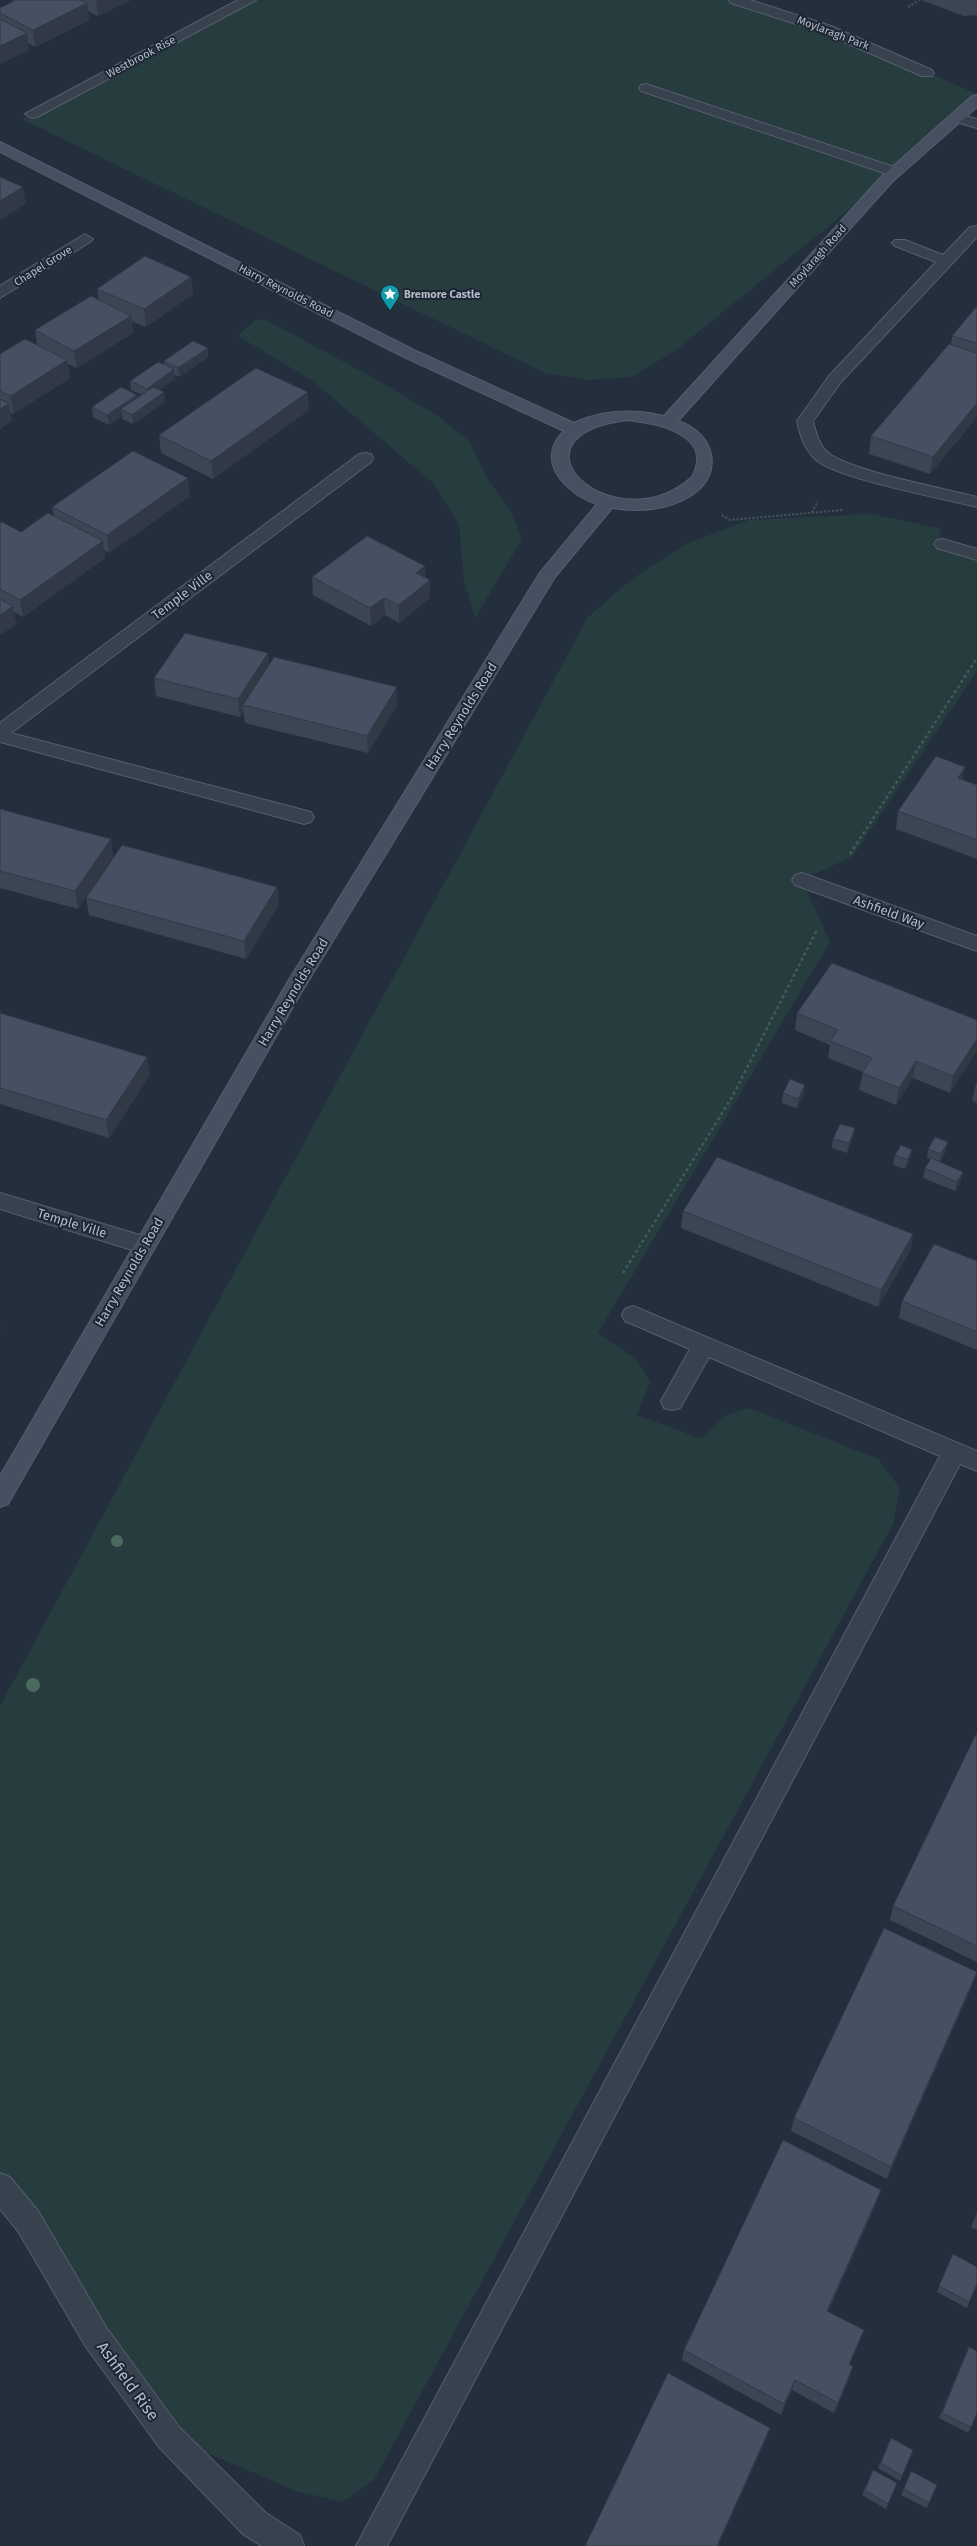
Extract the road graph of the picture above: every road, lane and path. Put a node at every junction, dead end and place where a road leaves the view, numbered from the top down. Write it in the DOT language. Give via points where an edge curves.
graph roads {
  1 [pos="249,0"];
  2 [pos="736,0"];
  3 [pos="919,0"];
  4 [pos="908,7"];
  5 [pos="927,73"];
  6 [pos="646,88"];
  7 [pos="977,99"];
  8 [pos="32,114"];
  9 [pos="955,117"];
  10 [pos="977,124"];
  11 [pos="0,146"];
  12 [pos="895,172"];
  13 [pos="975,230"];
  14 [pos="85,239"];
  15 [pos="900,243"];
  16 [pos="946,260"];
  17 [pos="0,293"];
  18 [pos="668,422"];
  19 [pos="575,430"];
  20 [pos="365,458"];
  21 [pos="686,492"];
  22 [pos="608,502"];
  23 [pos="977,502"];
  24 [pos="846,510"];
  25 [pos="943,544"];
  26 [pos="977,555"];
  27 [pos="977,658"];
  28 [pos="0,732"];
  29 [pos="0,736"];
  30 [pos="304,817"];
  31 [pos="802,880"];
  32 [pos="836,893"];
  33 [pos="977,944"];
  34 [pos="0,1201"];
  35 [pos="145,1245"];
  36 [pos="633,1316"];
  37 [pos="704,1345"];
  38 [pos="672,1401"];
  39 [pos="966,1457"];
  40 [pos="0,1498"];
  41 [pos="0,2187"];
  42 [pos="289,2546"];
  43 [pos="371,2546"];
  1 -- 8 [label="street, Westbrook Rise"];
  2 -- 5 [label="street, Moylaragh Park" via="826,29"];
  3 -- 4 [label="path"];
  6 -- 12 [label="street"];
  7 -- 9 [label="street, Moylaragh Road"];
  9 -- 10 [label="street"];
  9 -- 12 [label="street, Moylaragh Road"];
  11 -- 19 [label="street, Harry Reynolds Road" via="408,353"];
  12 -- 18 [label="street, Moylaragh Road"];
  13 -- 16 [label="street"];
  14 -- 17 [label="street, Chapel Grove"];
  15 -- 16 [label="street"];
  16 -- 23 [label="street" via="835,379 805,421 810,441 821,456 844,469"];
  18 -- 19 [label="street" via="627,415 609,418"];
  18 -- 21 [label="street" via="686,430 698,441 705,454 705,468 698,481"];
  19 -- 22 [label="street" via="563,442 559,456 561,470 570,484 586,494"];
  20 -- 28 [label="street, Temple Ville"];
  21 -- 22 [label="street" via="649,503"];
  21 -- 24 [label="path" via="730,520"];
  22 -- 35 [label="street, Harry Reynolds Road" via="548,574 294,988"];
  25 -- 26 [label="street"];
  27 -- 32 [label="path" via="852,847"];
  29 -- 30 [label="street"];
  31 -- 32 [label="street, Ashfield Way"];
  32 -- 33 [label="street, Ashfield Way"];
  32 -- 36 [label="path" via="732,1097 612,1290"];
  34 -- 35 [label="street, Temple Ville"];
  35 -- 40 [label="street, Harry Reynolds Road"];
  36 -- 37 [label="street"];
  37 -- 38 [label="street"];
  37 -- 39 [label="street"];
  39 -- 43 [label="street"];
  41 -- 42 [label="street, Ashfield Rise" via="28,2221 96,2337 169,2437 255,2524"];
}
